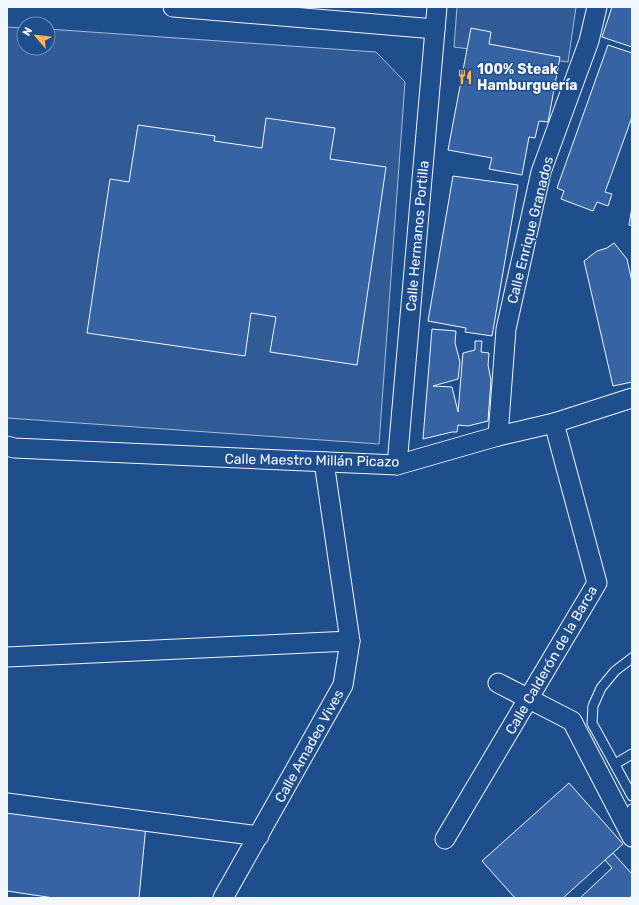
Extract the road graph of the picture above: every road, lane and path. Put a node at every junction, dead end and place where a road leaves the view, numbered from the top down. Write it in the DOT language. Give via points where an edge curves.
graph roads {
  1 [pos="173,7"];
  2 [pos="437,7"];
  3 [pos="597,7"];
  4 [pos="435,29"];
  5 [pos="632,398"];
  6 [pos="554,423"];
  7 [pos="498,436"];
  8 [pos="7,446"];
  9 [pos="324,462"];
  10 [pos="397,465"];
  11 [pos="350,641"];
  12 [pos="7,657"];
  13 [pos="632,658"];
  14 [pos="498,683"];
  15 [pos="528,699"];
  16 [pos="632,754"];
  17 [pos="615,764"];
  18 [pos="632,796"];
  19 [pos="7,803"];
  20 [pos="630,823"];
  21 [pos="260,836"];
  22 [pos="445,839"];
  23 [pos="223,898"];
  1 -- 4 [label="street"];
  2 -- 4 [label="street, Calle Hermanos Portilla"];
  3 -- 7 [label="street, Calle Enrique Granados" via="589,42 541,172 506,329"];
  4 -- 10 [label="street, Calle Hermanos Portilla"];
  5 -- 6 [label="street, Calle Maestro Millán Picazo"];
  6 -- 7 [label="street, Calle Maestro Millán Picazo"];
  6 -- 15 [label="street, Calle Calderón de la Barca" via="597,583"];
  7 -- 10 [label="street, Calle Maestro Millán Picazo"];
  8 -- 9 [label="street, Calle Maestro Millán Picazo"];
  9 -- 10 [label="street, Calle Maestro Millán Picazo"];
  9 -- 11 [label="street, Calle Amadeo Vives"];
  11 -- 12 [label="street"];
  11 -- 21 [label="street, Calle Amadeo Vives" via="343,685"];
  13 -- 17 [label="lane" via="615,671 593,706 592,723"];
  14 -- 15 [label="street"];
  15 -- 20 [label="street" via="572,721"];
  15 -- 22 [label="street, Calle Calderón de la Barca"];
  16 -- 17 [label="lane"];
  17 -- 18 [label="lane"];
  19 -- 21 [label="street"];
  21 -- 23 [label="street, Calle Amadeo Vives"];
}
